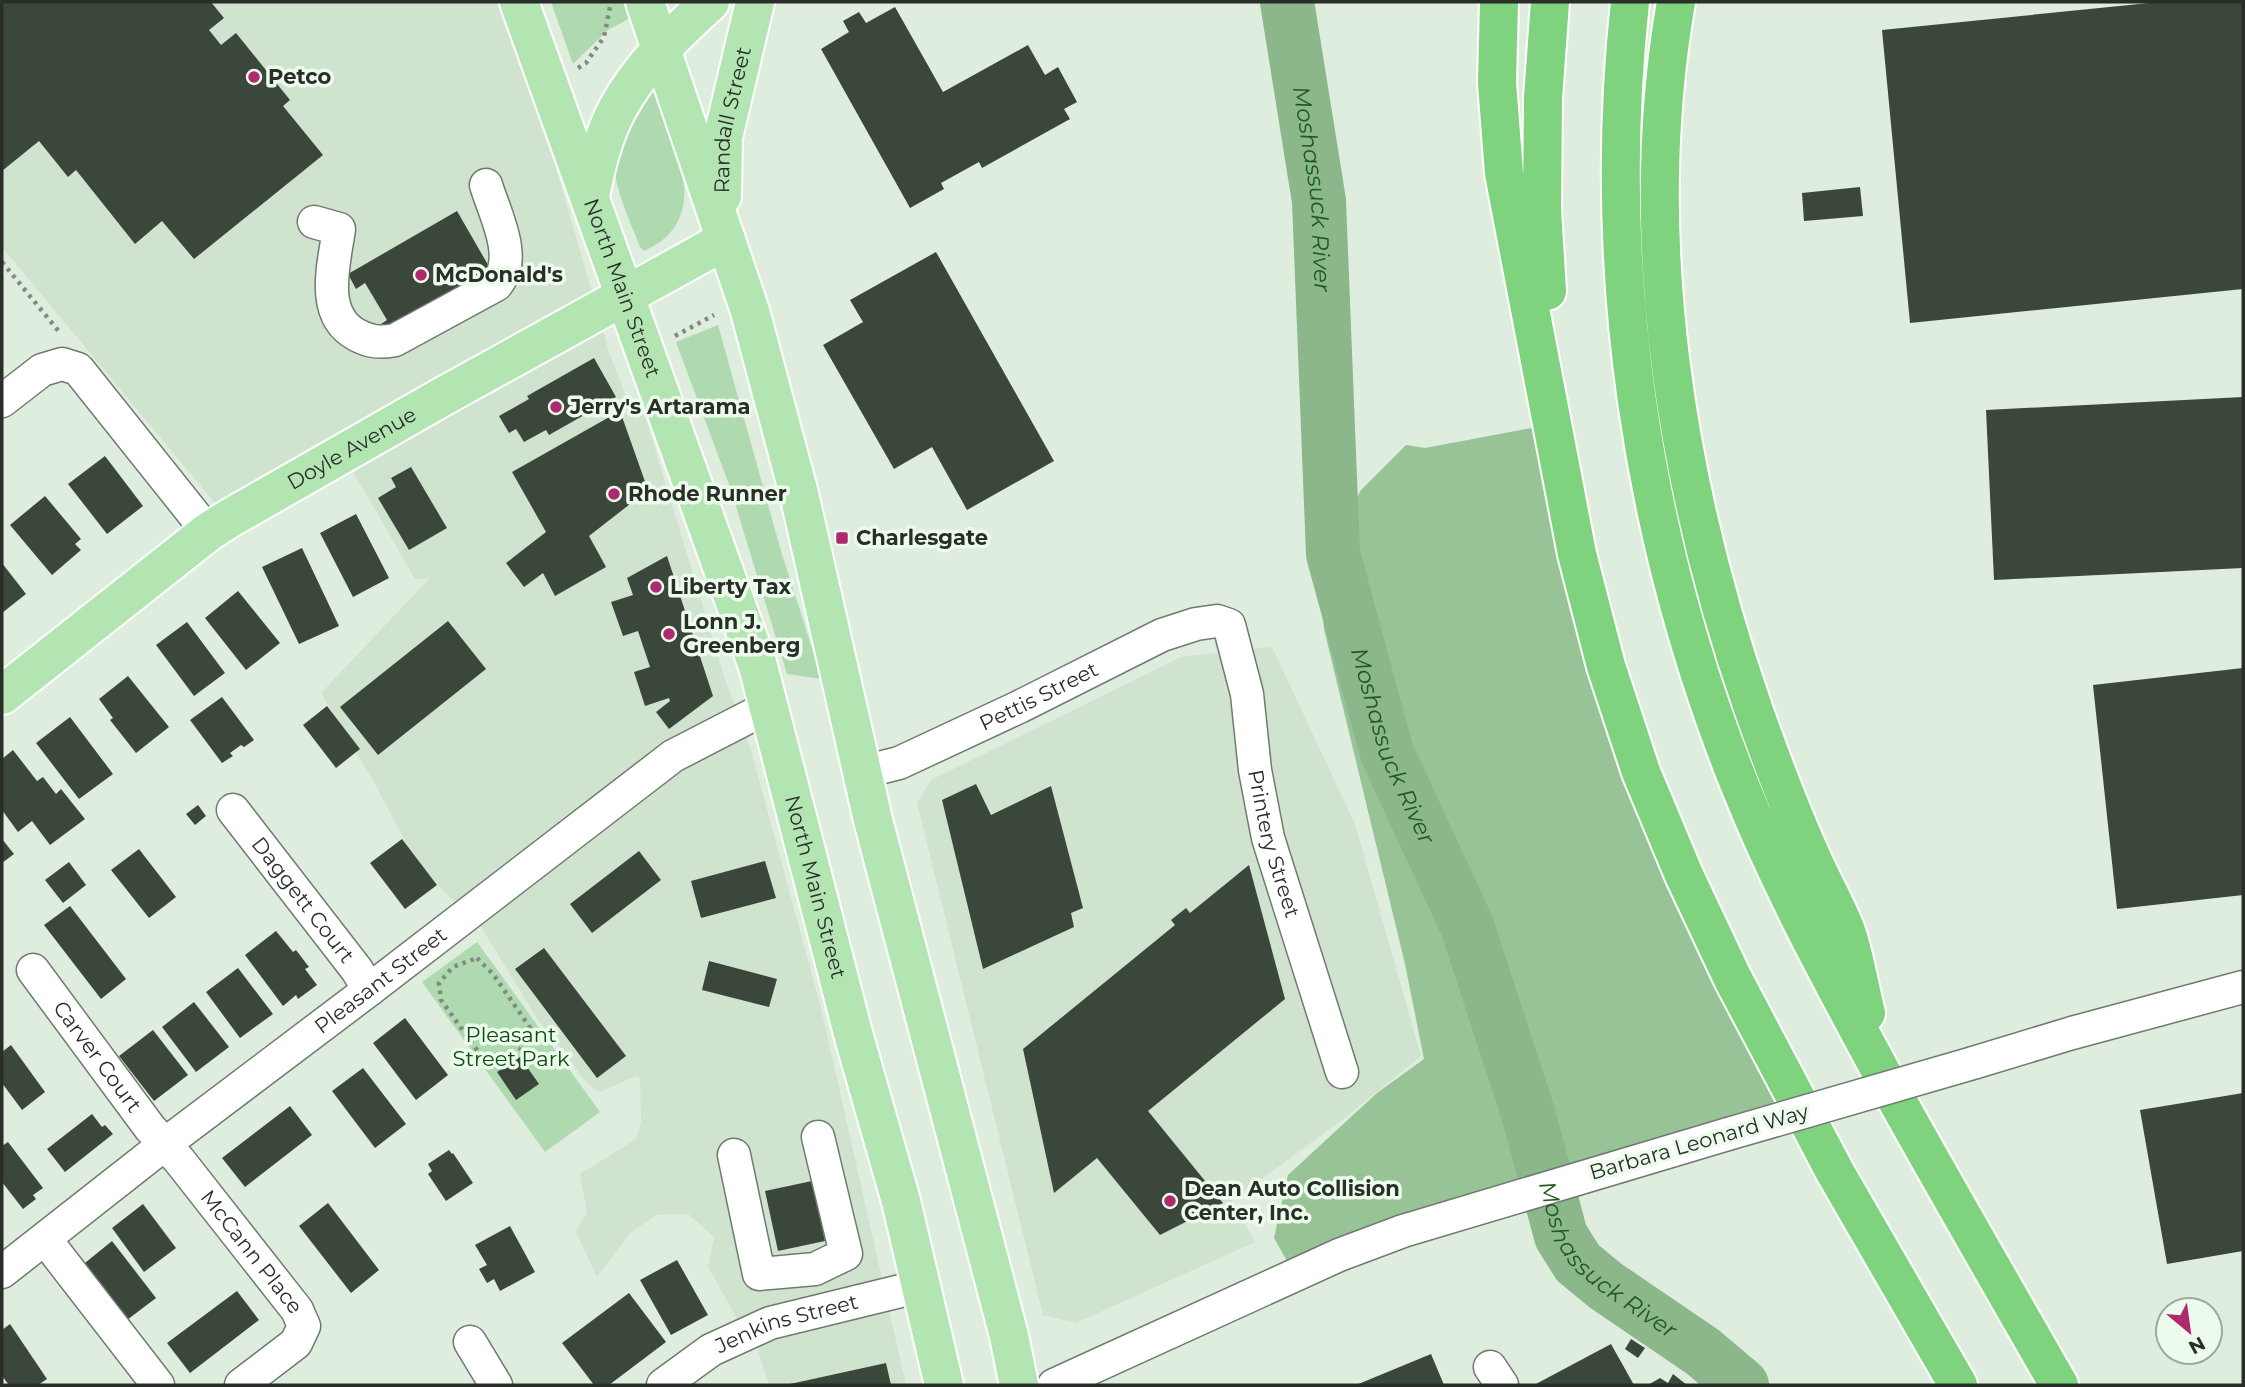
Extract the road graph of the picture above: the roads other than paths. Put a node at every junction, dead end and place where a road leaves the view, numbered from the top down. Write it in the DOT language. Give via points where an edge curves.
graph roads {
  1 [pos="519,2"];
  2 [pos="645,2"];
  3 [pos="710,2"];
  4 [pos="755,2"];
  5 [pos="1499,2"];
  6 [pos="1550,2"];
  7 [pos="1630,2"];
  8 [pos="1676,2"];
  9 [pos="661,50"];
  10 [pos="486,185"];
  11 [pos="590,195"];
  12 [pos="326,225"];
  13 [pos="726,240"];
  14 [pos="625,295"];
  15 [pos="2,401"];
  16 [pos="1555,440"];
  17 [pos="208,532"];
  18 [pos="1217,621"];
  19 [pos="2,695"];
  20 [pos="770,706"];
  21 [pos="863,772"];
  22 [pos="233,810"];
  23 [pos="33,970"];
  24 [pos="2243,987"];
  25 [pos="369,990"];
  26 [pos="1880,1070"];
  27 [pos="1342,1072"];
  28 [pos="818,1137"];
  29 [pos="165,1144"];
  30 [pos="734,1154"];
  31 [pos="45,1239"];
  32 [pos="2,1272"];
  33 [pos="921,1286"];
  34 [pos="470,1342"];
  35 [pos="158,1385"];
  36 [pos="241,1385"];
  37 [pos="496,1385"];
  38 [pos="663,1385"];
  39 [pos="944,1385"];
  40 [pos="1019,1385"];
  41 [pos="1054,1385"];
  42 [pos="1958,1385"];
  43 [pos="2059,1385"];
  1 -- 11 [label="main road, North Main Street"];
  2 -- 9 [label="main road"];
  3 -- 9 [label="main road"];
  4 -- 13 [label="main road, Randall Street" via="723,137"];
  5 -- 16 [label="highway" via="1497,83 1504,173"];
  6 -- 16 [label="highway" via="1542,210"];
  7 -- 26 [label="highway" via="1620,134 1622,245 1632,371 1658,520 1703,682 1742,789 1787,890"];
  8 -- 26 [label="highway" via="1664,102 1661,210 1668,328 1688,464 1740,668 1796,821 1846,931"];
  9 -- 11 [label="main road" via="618,108"];
  9 -- 13 [label="main road"];
  10 -- 12 [label="street" via="507,256 504,275 496,285 395,340 367,340 344,328 332,306 333,271"];
  11 -- 14 [label="main road, North Main Street"];
  13 -- 14 [label="main road, Doyle Avenue"];
  13 -- 21 [label="main road" via="799,494"];
  14 -- 17 [label="main road, Doyle Avenue"];
  14 -- 20 [label="main road, North Main Street"];
  15 -- 17 [label="street" via="42,369 62,364 78,369"];
  16 -- 42 [label="highway" via="1577,554 1606,666 1641,772 1684,876 1835,1172"];
  17 -- 19 [label="main road, Doyle Avenue"];
  18 -- 21 [label="street, Pettis Street" via="1162,635 899,763"];
  18 -- 27 [label="street, Printery Street" via="1229,625 1247,694 1268,838"];
  20 -- 25 [label="street, Pleasant Street" via="673,756"];
  20 -- 33 [label="main road, North Main Street"];
  21 -- 40 [label="main road"];
  22 -- 25 [label="street, Daggett Court"];
  23 -- 29 [label="street, Carver Court"];
  24 -- 41 [label="street, Barbara Leonard Way, bridge" via="1403,1230"];
  25 -- 29 [label="street, Pleasant Street"];
  26 -- 43 [label="highway"];
  28 -- 30 [label="street" via="846,1254 815,1269 759,1273"];
  29 -- 31 [label="street, Pleasant Street"];
  29 -- 36 [label="street, McCann Place" via="297,1310 304,1326 296,1343"];
  31 -- 32 [label="street, Pleasant Street"];
  31 -- 35 [label="street"];
  33 -- 38 [label="street, Jenkins Street" via="770,1323 711,1350"];
  33 -- 39 [label="main road, North Main Street"];
  34 -- 37 [label="street"];
}
